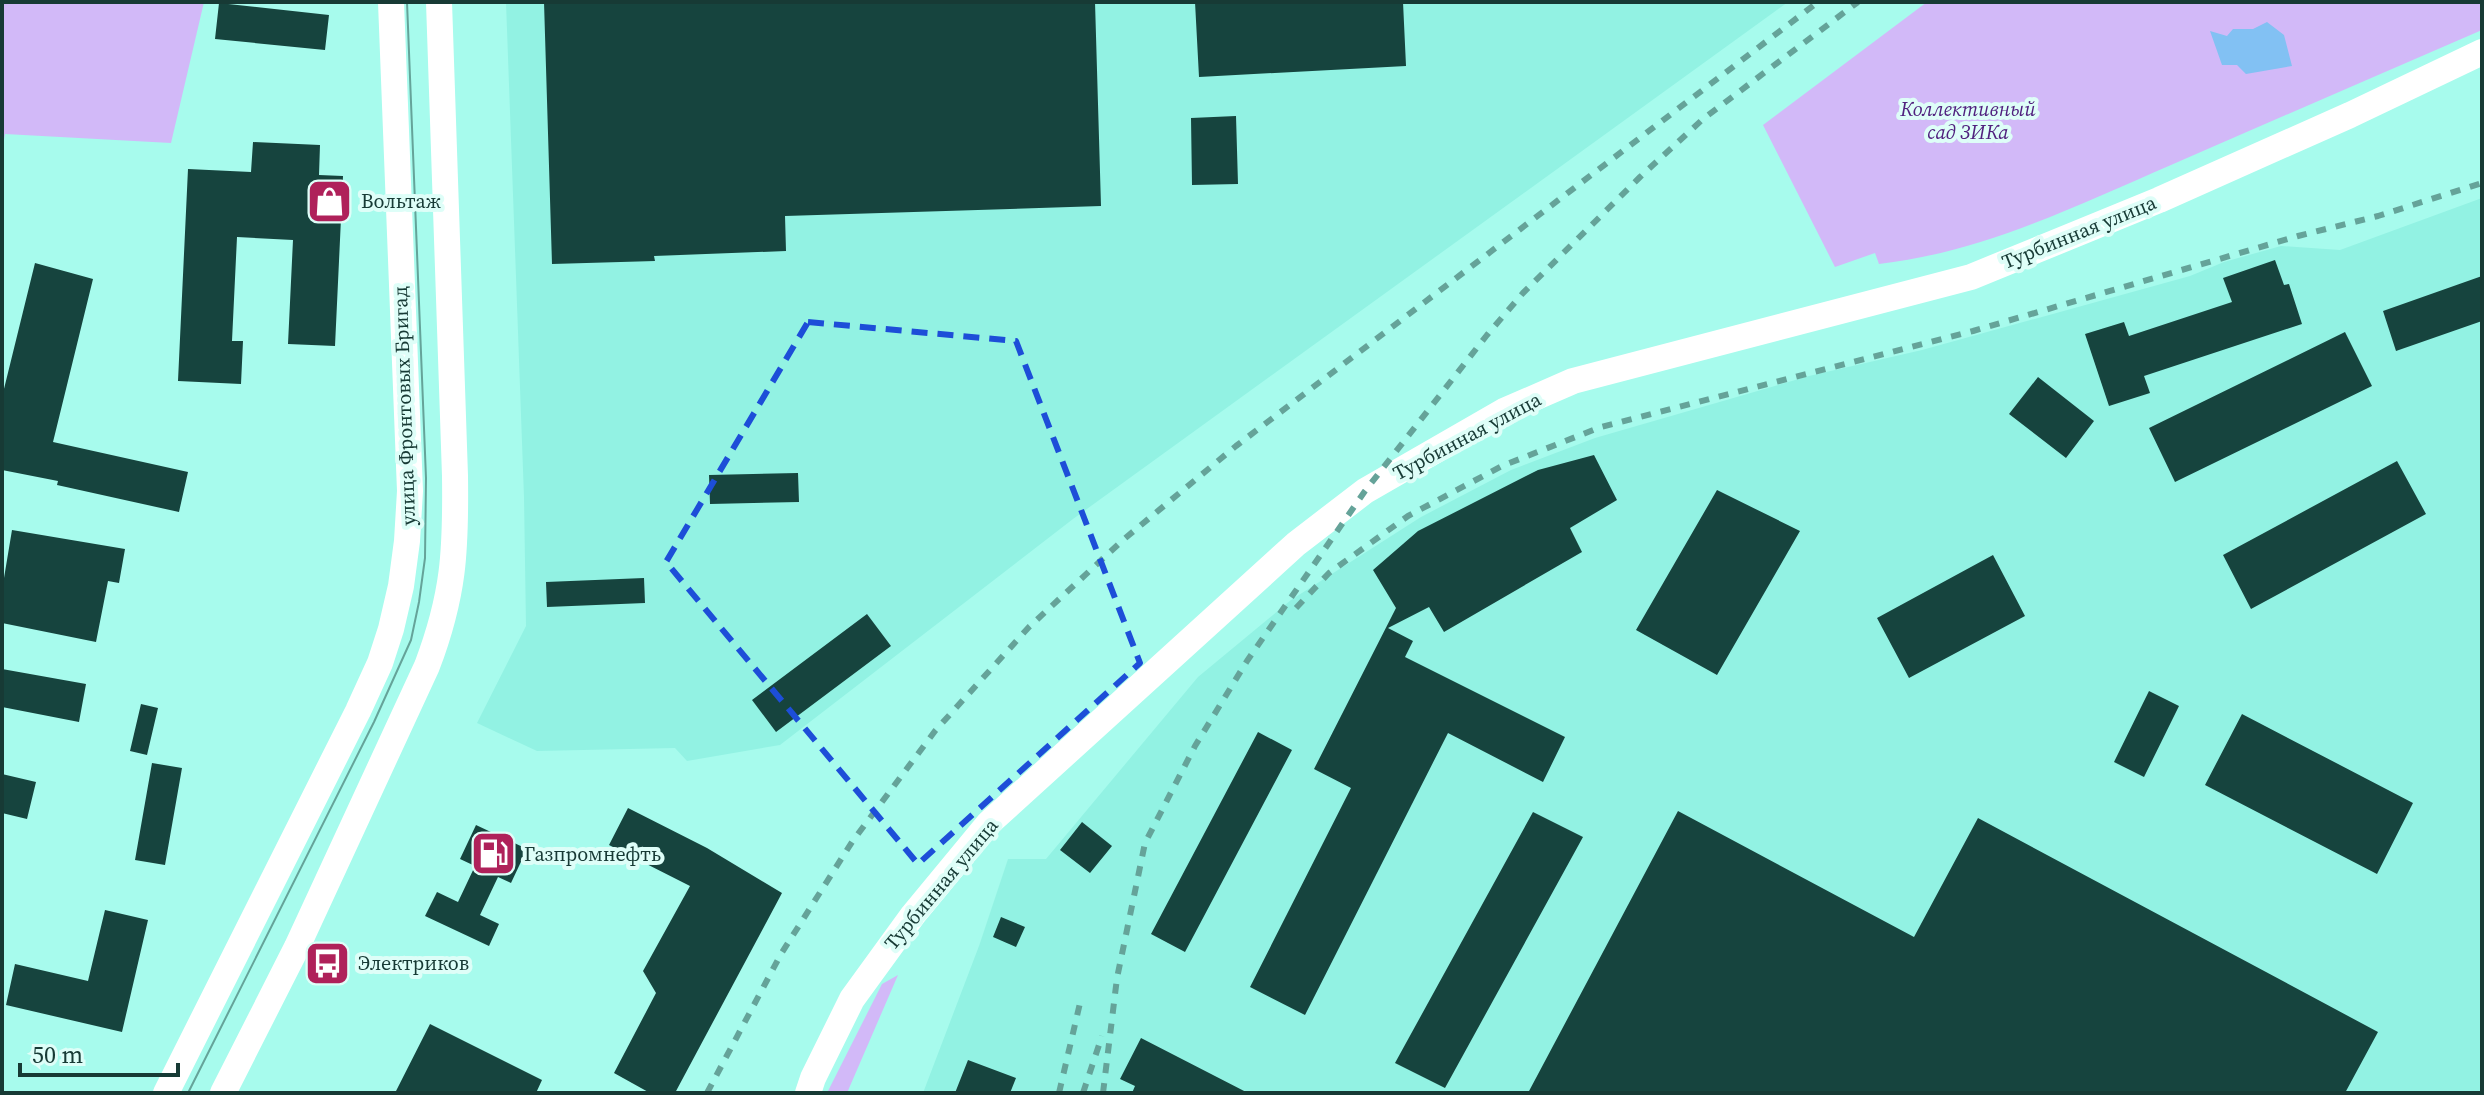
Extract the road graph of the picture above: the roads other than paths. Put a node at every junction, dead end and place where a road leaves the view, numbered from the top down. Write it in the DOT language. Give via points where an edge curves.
graph roads {
  1 [pos="391,2"];
  2 [pos="439,2"];
  3 [pos="2482,52"];
  4 [pos="166,1093"];
  5 [pos="223,1093"];
  6 [pos="808,1093"];
  1 -- 4 [label="main road, улица Фронтовых Бригад" via="410,491 401,586 387,641 358,711"];
  2 -- 5 [label="main road" via="455,476 452,586 427,666"];
  3 -- 6 [label="main road, Турбинная улица" via="2186,188 1971,277 1573,381 1504,411 1365,491 1296,544 989,823 852,999"];
}
